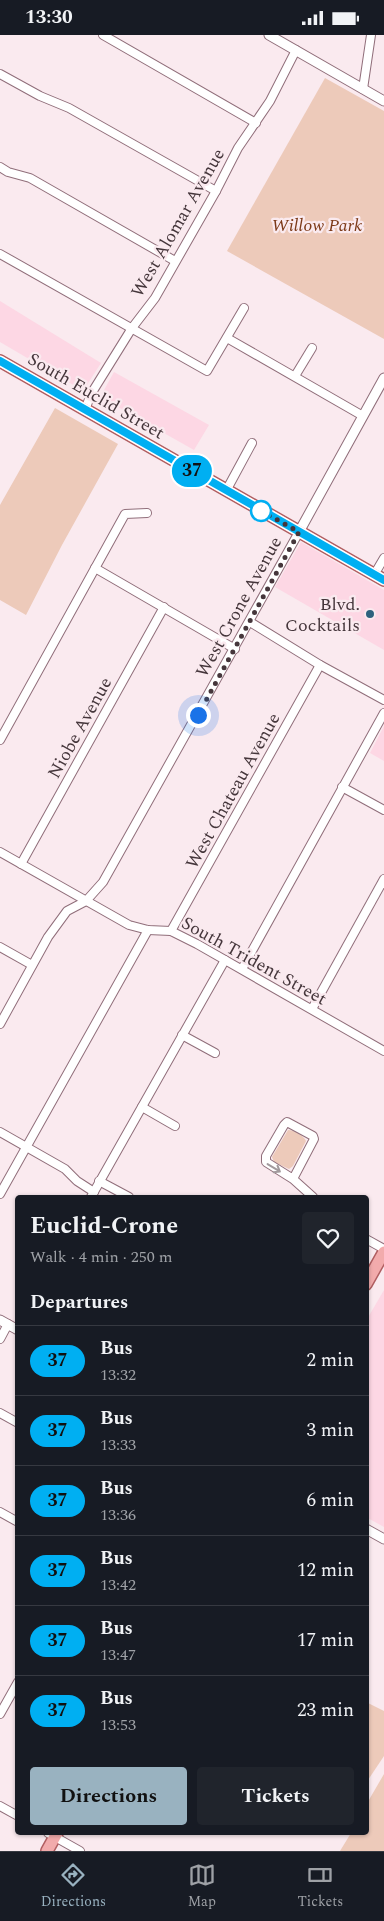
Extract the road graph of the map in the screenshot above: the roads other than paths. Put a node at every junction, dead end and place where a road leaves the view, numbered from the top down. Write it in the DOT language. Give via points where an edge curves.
graph roads {
  1 [pos="103,35"];
  2 [pos="269,35"];
  3 [pos="371,35"];
  4 [pos="296,51"];
  5 [pos="0,74"];
  6 [pos="363,89"];
  7 [pos="384,101"];
  8 [pos="256,123"];
  9 [pos="0,167"];
  10 [pos="216,191"];
  11 [pos="0,254"];
  12 [pos="175,261"];
  13 [pos="244,309"];
  14 [pos="132,329"];
  15 [pos="227,338"];
  16 [pos="312,348"];
  17 [pos="0,361"];
  18 [pos="294,376"];
  19 [pos="384,378"];
  20 [pos="85,410"];
  21 [pos="363,416"];
  22 [pos="252,443"];
  23 [pos="226,491"];
  24 [pos="147,513"];
  25 [pos="299,532"];
  26 [pos="384,558"];
  27 [pos="96,568"];
  28 [pos="379,577"];
  29 [pos="164,607"];
  30 [pos="250,622"];
  31 [pos="235,649"];
  32 [pos="320,665"];
  33 [pos="384,700"];
  34 [pos="384,713"];
  35 [pos="0,740"];
  36 [pos="342,787"];
  37 [pos="384,810"];
  38 [pos="0,852"];
  39 [pos="21,864"];
  40 [pos="384,879"];
  41 [pos="86,901"];
  42 [pos="148,930"];
  43 [pos="171,931"];
  44 [pos="0,947"];
  45 [pos="225,960"];
  46 [pos="32,965"];
  47 [pos="242,969"];
  48 [pos="312,1009"];
  49 [pos="0,1024"];
  50 [pos="182,1035"];
  51 [pos="384,1050"];
  52 [pos="215,1053"];
  53 [pos="142,1107"];
  54 [pos="175,1126"];
  55 [pos="0,1132"];
  56 [pos="26,1147"];
  57 [pos="293,1179"];
  58 [pos="99,1181"];
  59 [pos="0,1194"];
  60 [pos="92,1195"];
  61 [pos="125,1195"];
  62 [pos="311,1195"];
  63 [pos="369,1241"];
  64 [pos="384,1250"];
  65 [pos="369,1278"];
  66 [pos="12,1326"];
  67 [pos="0,1339"];
  68 [pos="0,1413"];
  69 [pos="15,1421"];
  70 [pos="0,1512"];
  71 [pos="15,1520"];
  72 [pos="369,1531"];
  73 [pos="384,1539"];
  74 [pos="15,1687"];
  75 [pos="0,1713"];
  76 [pos="0,1806"];
  77 [pos="15,1814"];
  78 [pos="53,1835"];
  79 [pos="55,1835"];
  80 [pos="47,1851"];
  81 [pos="80,1851"];
  1 -- 8 [label="street"];
  2 -- 4 [label="street"];
  3 -- 6 [label="street"];
  4 -- 6 [label="street"];
  4 -- 8 [label="street, West Alomar Avenue"];
  5 -- 10 [label="street" via="69,108"];
  6 -- 7 [label="street"];
  8 -- 10 [label="street, West Alomar Avenue" via="238,148"];
  9 -- 12 [label="street" via="30,178"];
  10 -- 12 [label="street, West Alomar Avenue"];
  11 -- 14 [label="street"];
  12 -- 14 [label="street, West Alomar Avenue" via="155,298"];
  13 -- 15 [label="street"];
  14 -- 15 [label="street" via="207,371"];
  14 -- 20 [label="street, West Alomar Avenue" via="91,394"];
  15 -- 18 [label="street"];
  16 -- 18 [label="street"];
  17 -- 20 [label="main road, South Euclid Street"];
  18 -- 21 [label="street"];
  19 -- 21 [label="street, West Crone Avenue"];
  20 -- 23 [label="main road, South Euclid Street"];
  21 -- 25 [label="street, West Crone Avenue"];
  22 -- 23 [label="street"];
  23 -- 25 [label="main road, South Euclid Street"];
  24 -- 27 [label="street" via="125,514"];
  25 -- 28 [label="main road, South Euclid Street"];
  25 -- 30 [label="street, West Crone Avenue"];
  26 -- 28 [label="street"];
  27 -- 29 [label="street"];
  27 -- 35 [label="street"];
  29 -- 31 [label="street"];
  29 -- 39 [label="street, Niobe Avenue"];
  30 -- 31 [label="street, West Crone Avenue"];
  30 -- 32 [label="street"];
  31 -- 41 [label="street, West Crone Avenue" via="103,882"];
  32 -- 33 [label="street"];
  32 -- 43 [label="street, West Chateau Avenue"];
  34 -- 36 [label="street"];
  36 -- 37 [label="street"];
  36 -- 47 [label="street"];
  38 -- 39 [label="street, South Trident Street"];
  39 -- 41 [label="street, South Trident Street"];
  40 -- 48 [label="street"];
  41 -- 42 [label="street, South Trident Street" via="129,925"];
  41 -- 46 [label="street, West Crone Avenue" via="67,911"];
  42 -- 43 [label="street, South Trident Street"];
  42 -- 56 [label="street"];
  43 -- 45 [label="street, South Trident Street"];
  44 -- 46 [label="street"];
  45 -- 47 [label="street, South Trident Street"];
  45 -- 50 [label="street"];
  46 -- 49 [label="street, West Crone Avenue"];
  47 -- 48 [label="street, South Trident Street"];
  48 -- 51 [label="street, South Trident Street"];
  50 -- 52 [label="street"];
  50 -- 53 [label="street"];
  53 -- 54 [label="street"];
  53 -- 58 [label="street"];
  55 -- 56 [label="street"];
  56 -- 59 [label="street"];
  56 -- 60 [label="street" via="65,1169"];
  57 -- 57 [label="street, one-way" via="314,1137 288,1122 266,1160 268,1165"];
  57 -- 62 [label="street"];
  58 -- 60 [label="street"];
  58 -- 61 [label="street"];
  63 -- 64 [label="street"];
  64 -- 65 [label="main road"];
  66 -- 67 [label="street"];
  68 -- 69 [label="street"];
  70 -- 71 [label="street"];
  72 -- 73 [label="street"];
  74 -- 75 [label="street"];
  76 -- 77 [label="street"];
  78 -- 80 [label="main road"];
  79 -- 81 [label="street"];
}
